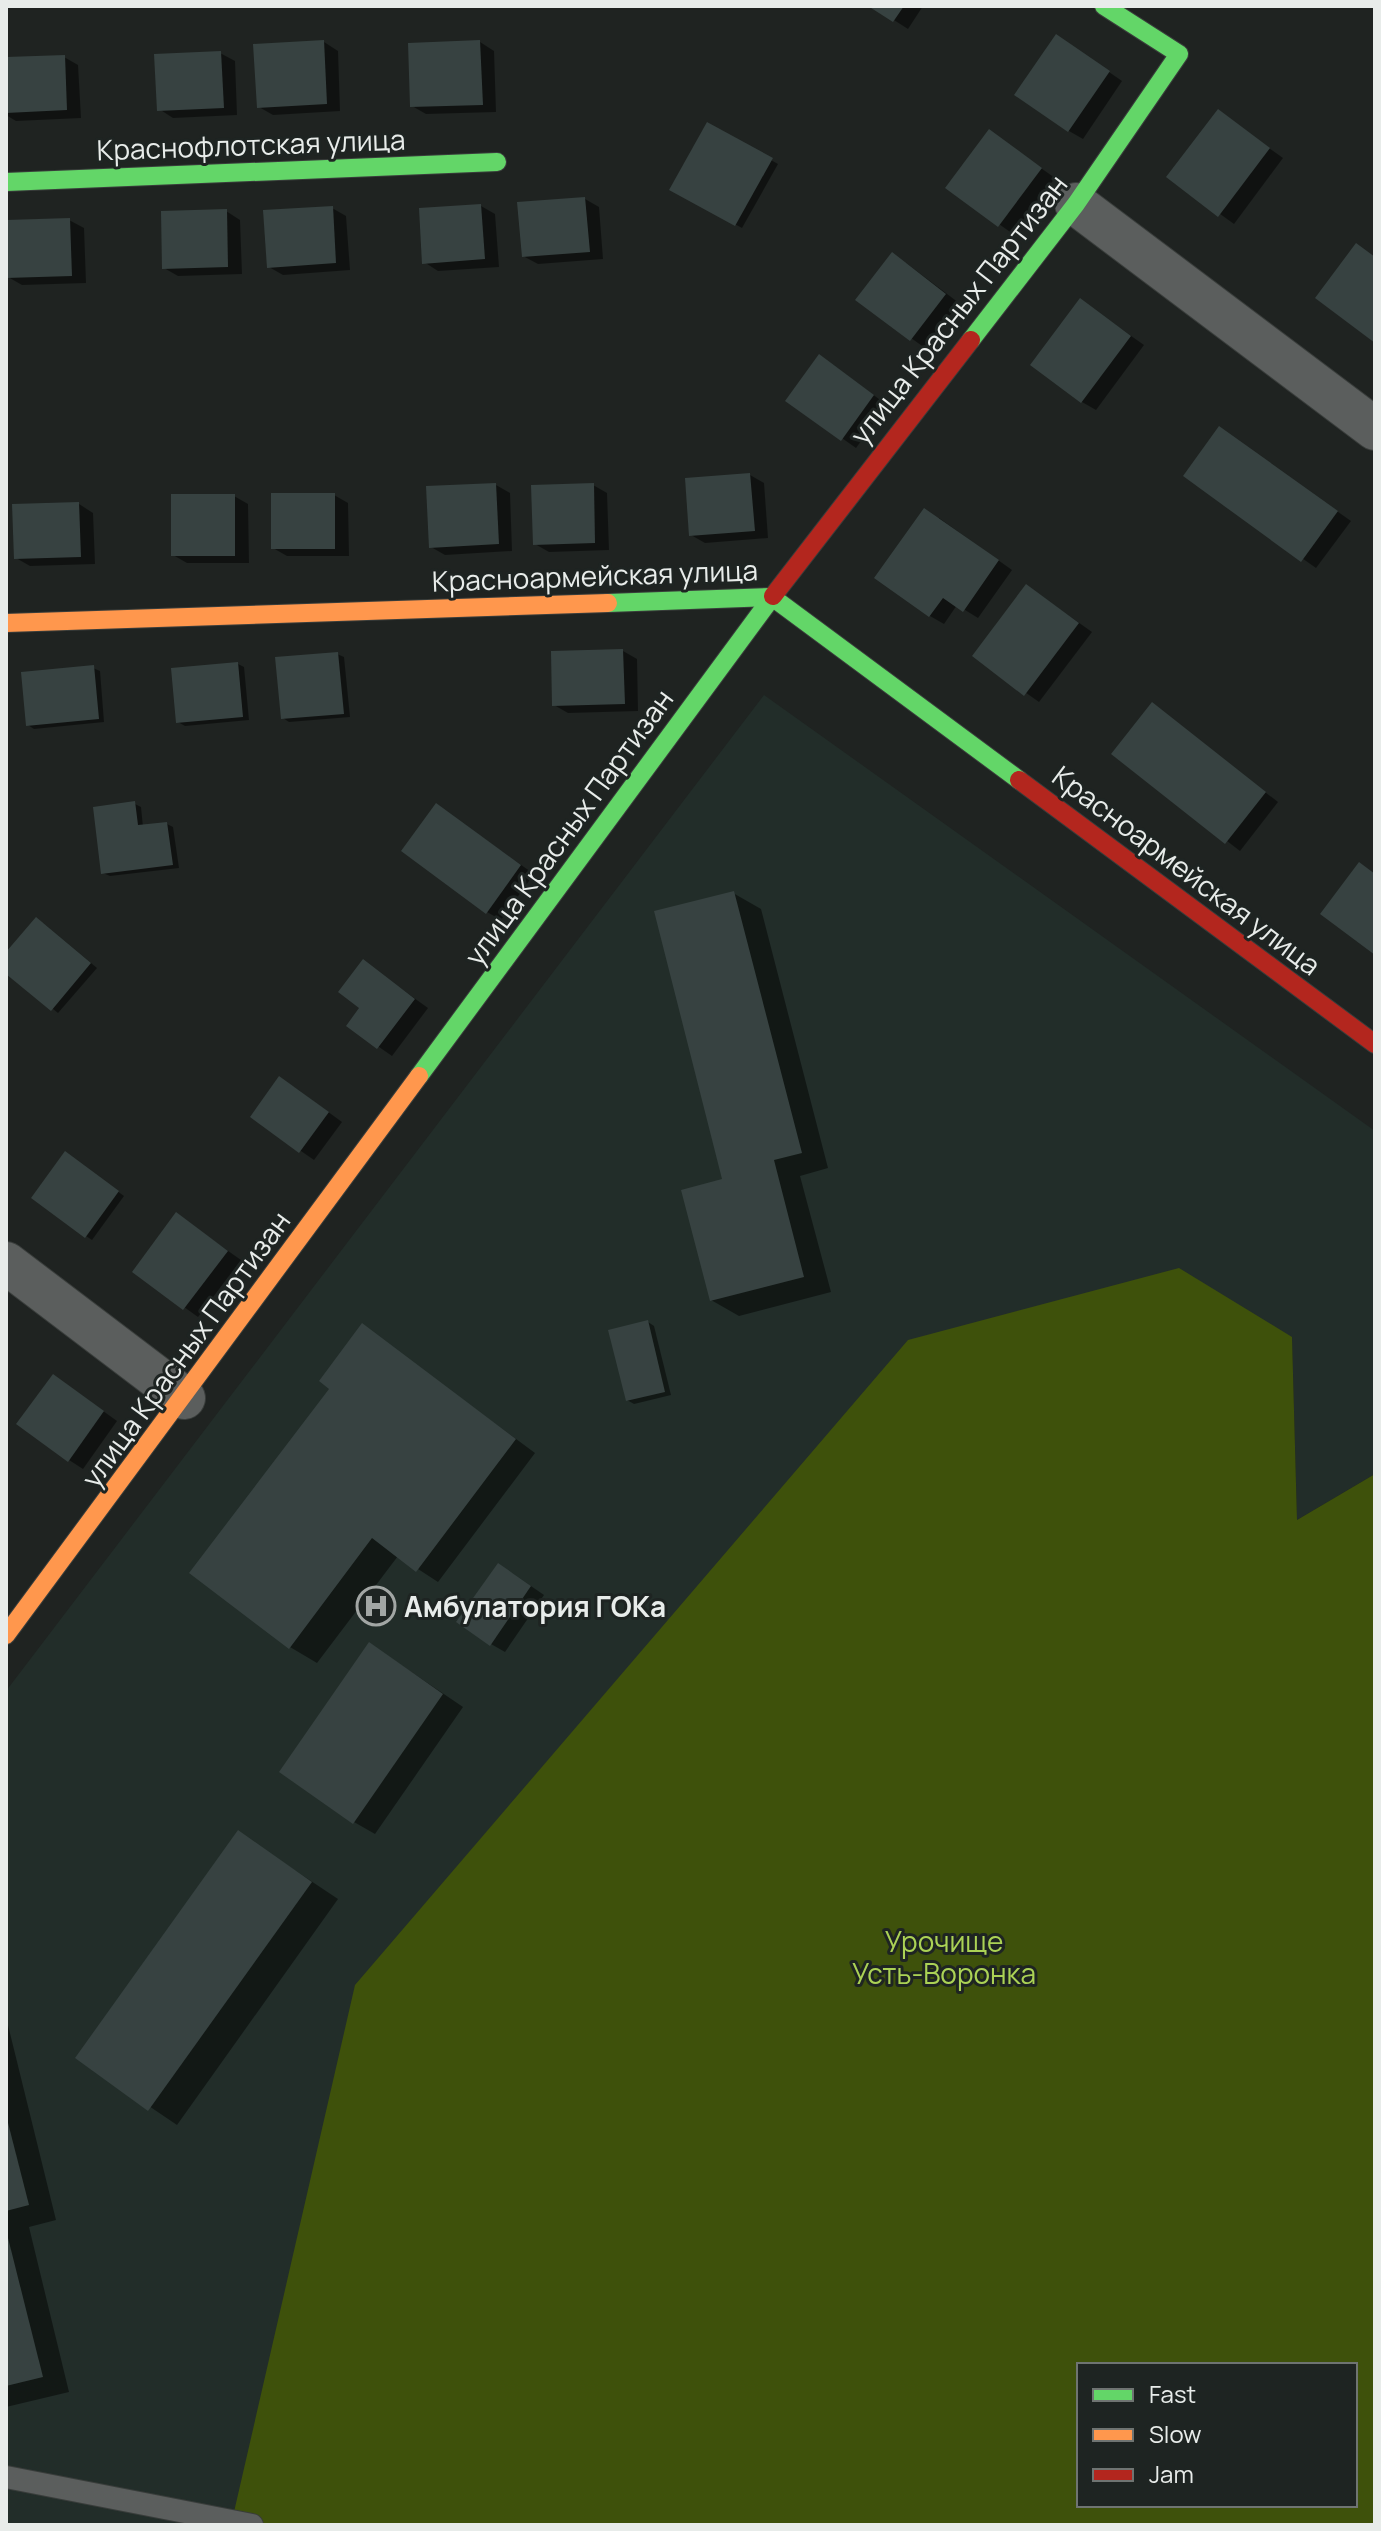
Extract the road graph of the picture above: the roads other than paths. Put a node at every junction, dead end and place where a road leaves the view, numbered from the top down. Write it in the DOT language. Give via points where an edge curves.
graph roads {
  1 [pos="1104,6"];
  2 [pos="497,162"];
  3 [pos="6,182"];
  4 [pos="1076,204"];
  5 [pos="1375,429"];
  6 [pos="772,597"];
  7 [pos="6,623"];
  8 [pos="1375,1044"];
  9 [pos="6,1263"];
  10 [pos="184,1398"];
  11 [pos="6,1635"];
  12 [pos="6,2477"];
  13 [pos="252,2525"];
  1 -- 4 [label="street, улица Красных Партизан" via="1179,54"];
  2 -- 3 [label="street, Краснофлотская улица"];
  4 -- 5 [label="street"];
  4 -- 6 [label="street, улица Красных Партизан"];
  6 -- 7 [label="street, Красноармейская улица"];
  6 -- 8 [label="street, Красноармейская улица"];
  6 -- 10 [label="street, улица Красных Партизан"];
  9 -- 10 [label="street"];
  10 -- 11 [label="street, улица Красных Партизан"];
  12 -- 13 [label="lane"];
}
